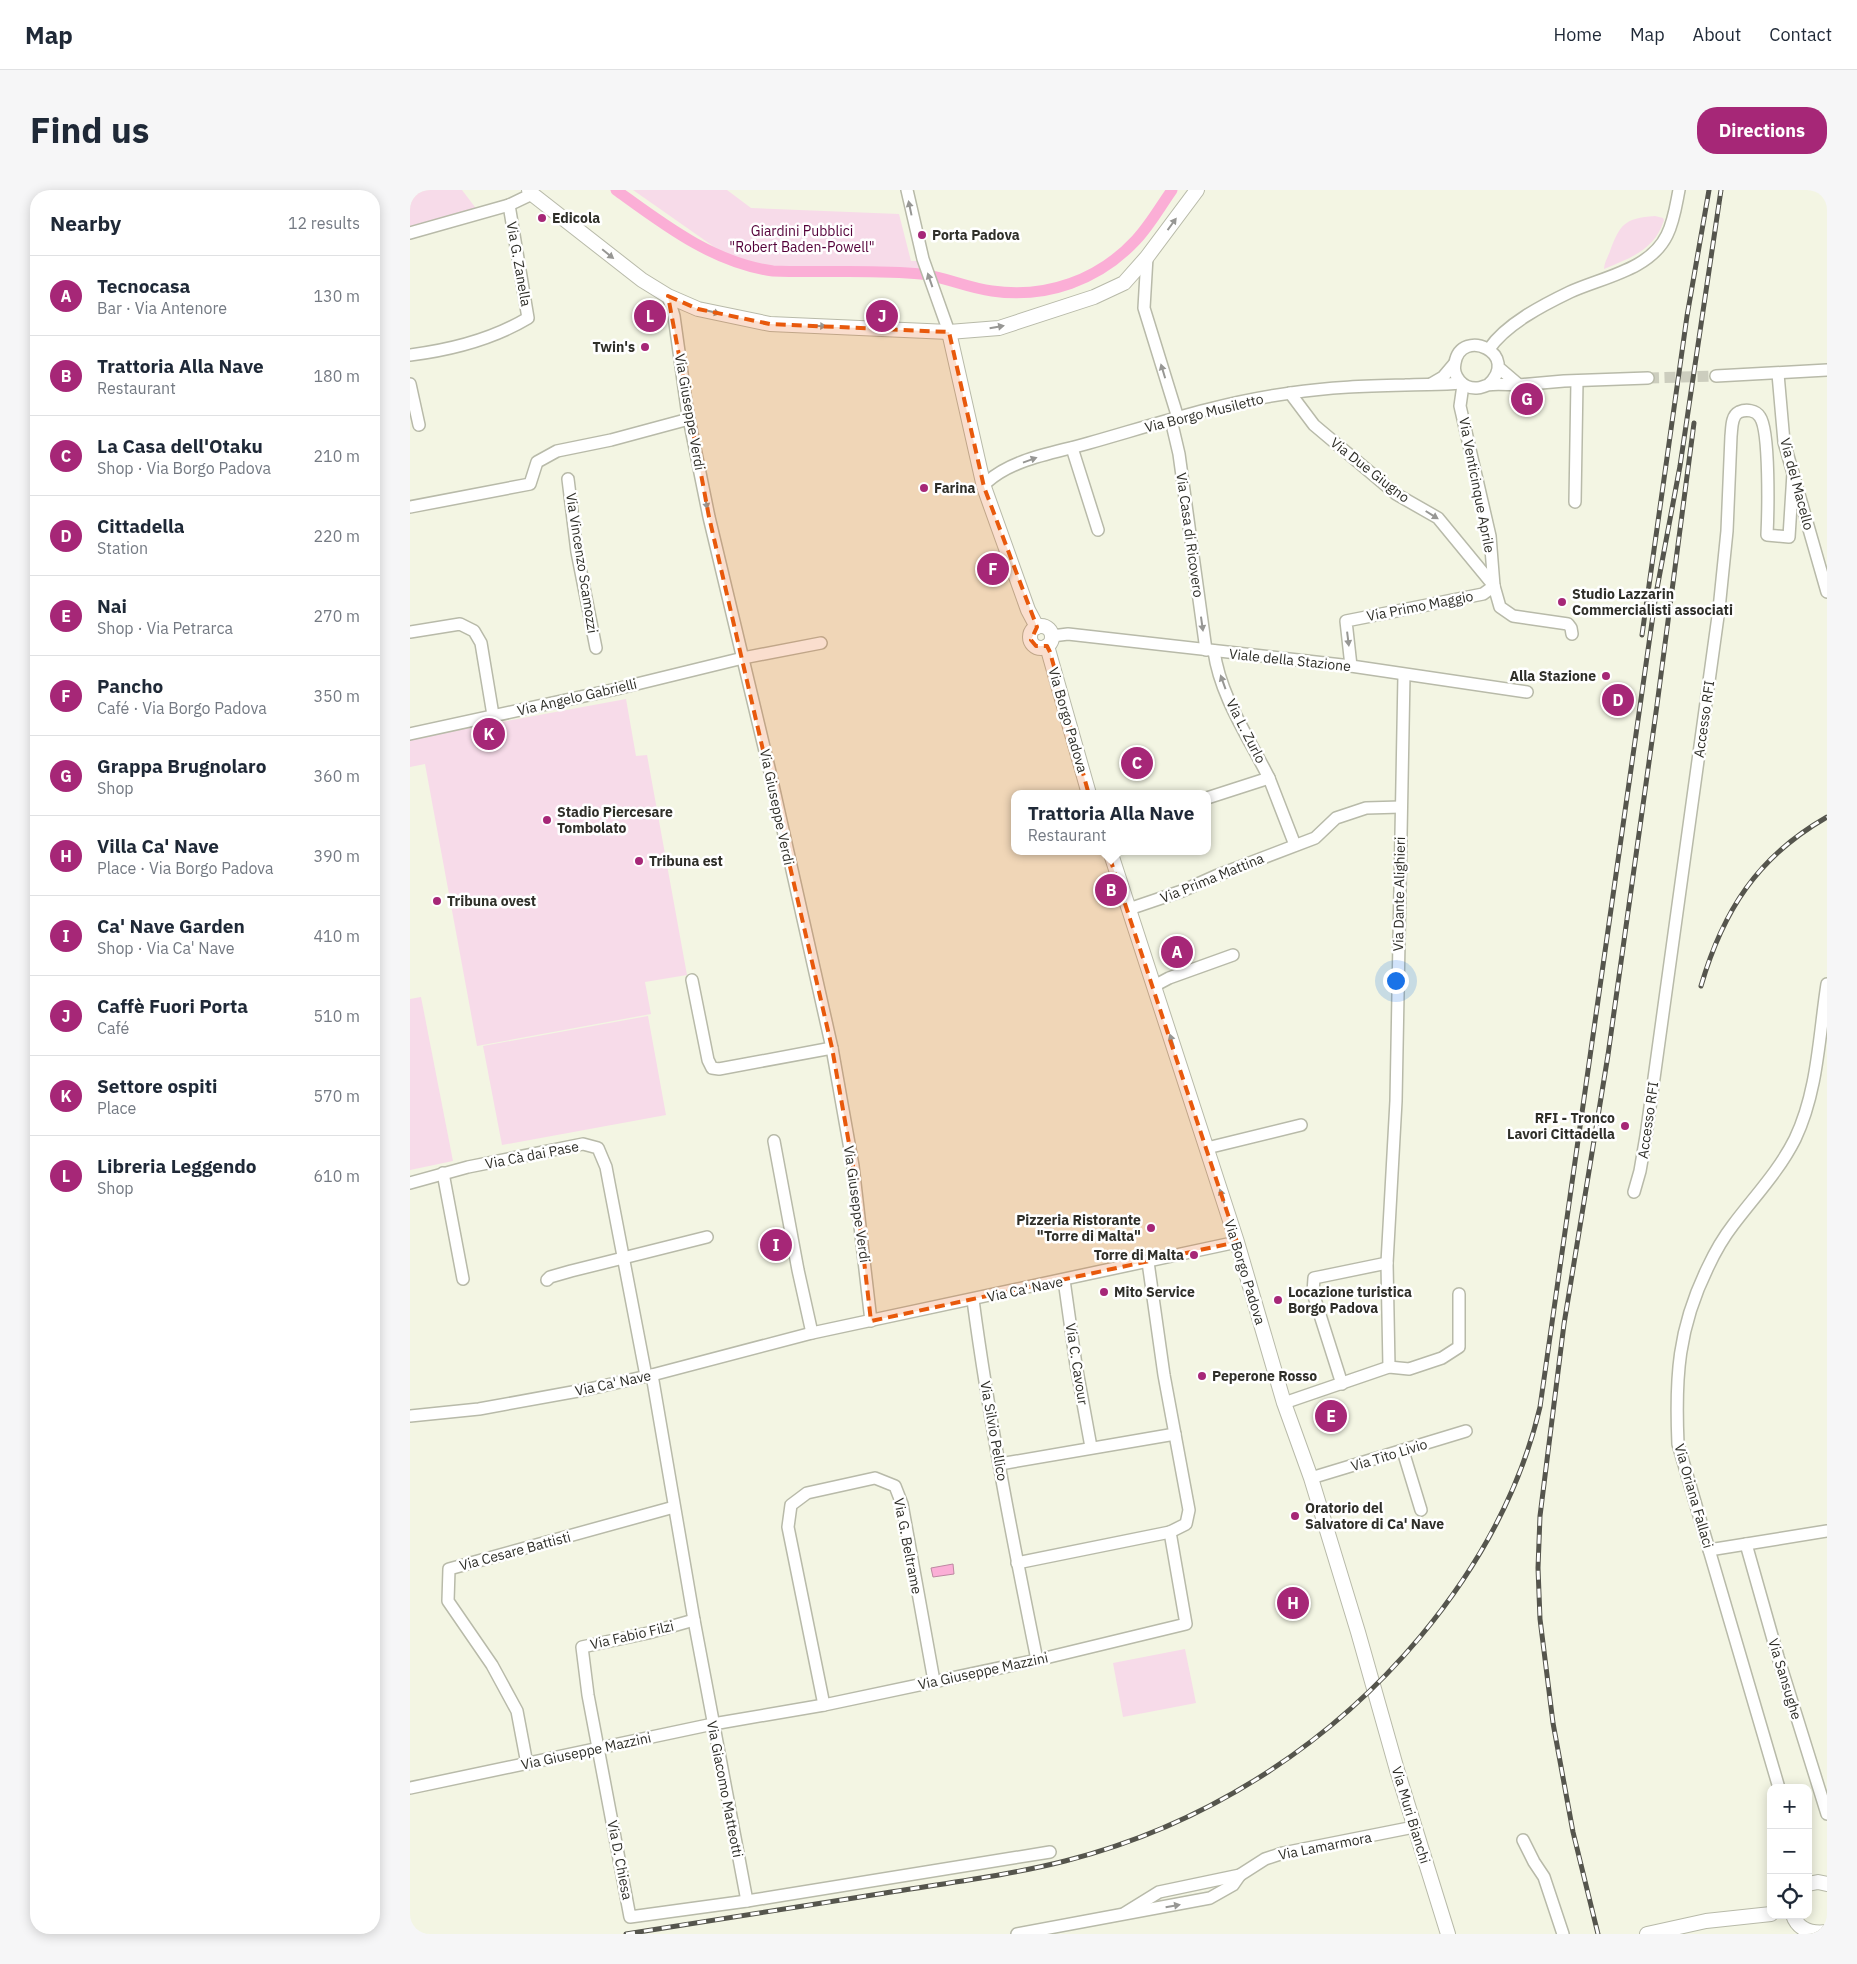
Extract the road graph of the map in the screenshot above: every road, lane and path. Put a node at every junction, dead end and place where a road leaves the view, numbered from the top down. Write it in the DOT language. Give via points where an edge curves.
graph roads {
  1 [pos="907,190"];
  2 [pos="1197,190"];
  3 [pos="1679,190"];
  4 [pos="531,192"];
  5 [pos="509,205"];
  6 [pos="410,233"];
  7 [pos="1147,257"];
  8 [pos="668,296"];
  9 [pos="949,332"];
  10 [pos="1489,349"];
  11 [pos="410,355"];
  12 [pos="1454,364"];
  13 [pos="1498,366"];
  14 [pos="1827,370"];
  15 [pos="1778,374"];
  16 [pos="1716,376"];
  17 [pos="1648,378"];
  18 [pos="1577,381"];
  19 [pos="410,384"];
  20 [pos="1431,384"];
  21 [pos="1462,384"];
  22 [pos="1488,385"];
  23 [pos="1519,385"];
  24 [pos="1290,393"];
  25 [pos="689,419"];
  26 [pos="1174,419"];
  27 [pos="419,425"];
  28 [pos="1072,448"];
  29 [pos="1793,473"];
  30 [pos="568,479"];
  31 [pos="988,489"];
  32 [pos="1575,502"];
  33 [pos="410,507"];
  34 [pos="1098,530"];
  35 [pos="1494,586"];
  36 [pos="1827,592"];
  37 [pos="1037,627"];
  38 [pos="410,632"];
  39 [pos="1572,634"];
  40 [pos="1050,641"];
  41 [pos="821,643"];
  42 [pos="596,648"];
  43 [pos="1212,654"];
  44 [pos="743,658"];
  45 [pos="1351,666"];
  46 [pos="1404,675"];
  47 [pos="1527,692"];
  48 [pos="493,715"];
  49 [pos="410,734"];
  50 [pos="1269,778"];
  51 [pos="1088,790"];
  52 [pos="1211,797"];
  53 [pos="1401,807"];
  54 [pos="1295,845"];
  55 [pos="1111,855"];
  56 [pos="1129,909"];
  57 [pos="1233,955"];
  58 [pos="692,980"];
  59 [pos="1827,984"];
  60 [pos="1154,986"];
  61 [pos="832,1048"];
  62 [pos="1823,1050"];
  63 [pos="1301,1125"];
  64 [pos="774,1141"];
  65 [pos="1206,1148"];
  66 [pos="443,1173"];
  67 [pos="410,1183"];
  68 [pos="1634,1192"];
  69 [pos="707,1237"];
  70 [pos="1237,1242"];
  71 [pos="624,1258"];
  72 [pos="1148,1262"];
  73 [pos="1387,1263"];
  74 [pos="463,1279"];
  75 [pos="548,1280"];
  76 [pos="1064,1280"];
  77 [pos="1459,1294"];
  78 [pos="973,1300"];
  79 [pos="871,1321"];
  80 [pos="812,1333"];
  81 [pos="1389,1367"];
  82 [pos="649,1376"];
  83 [pos="1342,1384"];
  84 [pos="1284,1404"];
  85 [pos="410,1416"];
  86 [pos="1466,1431"];
  87 [pos="1175,1434"];
  88 [pos="1091,1447"];
  89 [pos="1403,1451"];
  90 [pos="1000,1464"];
  91 [pos="1311,1478"];
  92 [pos="674,1507"];
  93 [pos="1421,1510"];
  94 [pos="1170,1532"];
  95 [pos="1827,1532"];
  96 [pos="1746,1544"];
  97 [pos="1710,1550"];
  98 [pos="1017,1563"];
  99 [pos="694,1620"];
  100 [pos="1036,1660"];
  101 [pos="934,1681"];
  102 [pos="1376,1695"];
  103 [pos="824,1705"];
  104 [pos="713,1724"];
  105 [pos="598,1748"];
  106 [pos="527,1764"];
  107 [pos="1778,1784"];
  108 [pos="410,1788"];
  109 [pos="1827,1814"];
  110 [pos="1414,1827"];
  111 [pos="1523,1840"];
  112 [pos="1050,1852"];
  113 [pos="1240,1875"];
  114 [pos="1812,1883"];
  115 [pos="1827,1884"];
  116 [pos="746,1900"];
  117 [pos="1125,1913"];
  118 [pos="1767,1914"];
  119 [pos="1794,1919"];
  120 [pos="1827,1932"];
  121 [pos="1017,1934"];
  122 [pos="1448,1934"];
  123 [pos="1563,1934"];
  124 [pos="1647,1934"];
  9 -- 1 [label="street, one-way" via="923,259"];
  7 -- 2 [label="street, one-way"];
  3 -- 10 [label="street" via="1667,235 1660,247 1645,260 1549,303 1505,330"];
  4 -- 5 [label="street"];
  4 -- 8 [label="street, one-way" via="613,259"];
  5 -- 6 [label="street"];
  5 -- 11 [label="street, Via G. Zanella" via="528,318 507,331"];
  9 -- 7 [label="street, one-way" via="999,328 1094,297 1124,282"];
  26 -- 7 [label="street, Via Casa di Ricovero, one-way" via="1144,308"];
  8 -- 9 [label="street, one-way" via="698,309 770,324"];
  8 -- 25 [label="street, Via Giuseppe Verdi"];
  9 -- 31 [label="street" via="978,460"];
  10 -- 12 [label="street" via="1476,345 1464,348"];
  10 -- 13 [label="street"];
  12 -- 20 [label="street" via="1443,377"];
  12 -- 21 [label="street"];
  13 -- 22 [label="street"];
  13 -- 23 [label="street"];
  14 -- 15 [label="street"];
  15 -- 16 [label="street"];
  15 -- 29 [label="street, Via del Macello" via="1784,442"];
  17 -- 18 [label="street"];
  18 -- 23 [label="street"];
  18 -- 32 [label="street"];
  19 -- 27 [label="street"];
  20 -- 21 [label="street, Via Borgo Musiletto"];
  20 -- 24 [label="street, Via Borgo Musiletto" via="1350,386"];
  21 -- 22 [label="street" via="1478,388"];
  21 -- 35 [label="street, Via Venticinque Aprile" via="1460,406 1490,536"];
  22 -- 23 [label="street"];
  24 -- 26 [label="street, Via Borgo Musiletto"];
  24 -- 35 [label="street, Via Due Giugno, one-way" via="1314,425 1396,494 1438,518"];
  25 -- 33 [label="street" via="557,451 537,462 530,484"];
  25 -- 44 [label="street, Via Giuseppe Verdi, one-way"];
  26 -- 28 [label="street, Via Borgo Musiletto"];
  26 -- 43 [label="street, Via Casa di Ricovero, one-way"];
  31 -- 28 [label="street, Via Borgo Musiletto, one-way" via="996,474 1031,459"];
  28 -- 34 [label="street"];
  29 -- 36 [label="street, Via del Macello"];
  29 -- 68 [label="street, Accesso RFI" via="1789,535 1787,538 1767,535 1764,428 1754,411 1735,414 1732,421 1728,531 1719,609 1646,1136"];
  30 -- 42 [label="street, Via Vincenzo Scamozzi"];
  31 -- 37 [label="street" via="1028,610"];
  35 -- 39 [label="street" via="1500,607 1513,616 1568,624"];
  35 -- 45 [label="street, Via Primo Maggio, one-way" via="1483,594 1346,621"];
  37 -- 40 [label="street" via="1048,628"];
  37 -- 40 [label="street" via="1031,632 1032,644 1040,648"];
  38 -- 48 [label="street" via="460,624 474,631 481,643"];
  40 -- 43 [label="street, Viale della Stazione" via="1068,634"];
  40 -- 51 [label="street, Via Borgo Padova"];
  41 -- 44 [label="street, Via Angelo Gabrielli"];
  43 -- 45 [label="street, Viale della Stazione"];
  50 -- 43 [label="street, Via L. Zurlo, one-way" via="1231,705"];
  44 -- 48 [label="street, Via Angelo Gabrielli"];
  44 -- 61 [label="street, Via Giuseppe Verdi"];
  45 -- 46 [label="street, Viale della Stazione"];
  46 -- 47 [label="street, Viale della Stazione"];
  46 -- 53 [label="street, Via Dante Alighieri"];
  48 -- 49 [label="street, Via Angelo Gabrielli"];
  50 -- 52 [label="street, Via L. Zurlo"];
  50 -- 54 [label="street"];
  53 -- 54 [label="street, Via Prima Mattina" via="1366,808 1336,818 1316,838"];
  53 -- 73 [label="street, Via Dante Alighieri" via="1396,1093"];
  54 -- 56 [label="street, Via Prima Mattina"];
  55 -- 56 [label="street, Via Borgo Padova"];
  56 -- 60 [label="street, Via Borgo Padova"];
  57 -- 60 [label="street"];
  58 -- 61 [label="street" via="712,1068"];
  59 -- 62 [label="street, Via Oriana Fallaci"];
  65 -- 60 [label="street, Via Borgo Padova, one-way"];
  61 -- 79 [label="street, Via Giuseppe Verdi" via="853,1166"];
  62 -- 97 [label="street, Via Oriana Fallaci" via="1795,1139 1781,1164 1716,1250 1698,1287 1680,1346 1676,1402 1678,1444"];
  63 -- 65 [label="street"];
  64 -- 80 [label="street"];
  70 -- 65 [label="street, Via Borgo Padova, one-way"];
  66 -- 67 [label="street, Via Cà dai Pase"];
  66 -- 71 [label="street, Via Cà dai Pase" via="583,1144 598,1148 608,1175"];
  66 -- 74 [label="street"];
  69 -- 71 [label="street"];
  70 -- 72 [label="street, Via Ca' Nave"];
  70 -- 84 [label="street, Via Borgo Padova"];
  71 -- 75 [label="street"];
  71 -- 82 [label="street, Via Cà dai Pase"];
  72 -- 76 [label="street, Via Ca' Nave"];
  72 -- 87 [label="street"];
  73 -- 81 [label="street, Via Dante Alighieri"];
  73 -- 83 [label="street" via="1314,1278 1313,1293"];
  76 -- 78 [label="street, Via Ca' Nave"];
  76 -- 88 [label="street, Via C. Cavour"];
  77 -- 81 [label="street" via="1459,1347 1442,1358 1409,1369"];
  78 -- 79 [label="street, Via Ca' Nave"];
  78 -- 90 [label="street, Via Silvio Pellico"];
  79 -- 80 [label="street, Via Ca' Nave"];
  80 -- 82 [label="street, Via Ca' Nave"];
  81 -- 83 [label="street"];
  82 -- 85 [label="street, Via Ca' Nave" via="527,1402"];
  82 -- 92 [label="street, Via Giacomo Matteotti"];
  83 -- 84 [label="street"];
  84 -- 91 [label="street, Via Borgo Padova"];
  86 -- 89 [label="street, Via Tito Livio"];
  87 -- 88 [label="street"];
  87 -- 94 [label="street" via="1189,1510 1186,1524"];
  88 -- 90 [label="street"];
  89 -- 91 [label="street, Via Tito Livio"];
  89 -- 93 [label="street"];
  90 -- 98 [label="street, Via Silvio Pellico"];
  91 -- 102 [label="street, Via Borgo Padova"];
  92 -- 99 [label="street, Via Giacomo Matteotti"];
  92 -- 106 [label="street, Via Cesare Battisti" via="449,1569 448,1601 492,1665 517,1711"];
  94 -- 98 [label="street"];
  94 -- 100 [label="street, Via Giuseppe Mazzini" via="1186,1624"];
  95 -- 96 [label="street"];
  96 -- 97 [label="street"];
  96 -- 109 [label="street, Via Sansughe"];
  97 -- 107 [label="street, Via Oriana Fallaci"];
  98 -- 100 [label="street, Via Silvio Pellico"];
  99 -- 104 [label="street, Via Giacomo Matteotti"];
  99 -- 105 [label="street, Via Fabio Filzi" via="582,1647"];
  100 -- 101 [label="street, Via Giuseppe Mazzini"];
  101 -- 103 [label="street, Via Giuseppe Mazzini"];
  101 -- 103 [label="street, Via G. Beltrame" via="896,1486 875,1478 846,1484 807,1493 791,1505 788,1527"];
  102 -- 110 [label="street, Via Muri Bianchi"];
  103 -- 104 [label="street, Via Giuseppe Mazzini"];
  104 -- 105 [label="street, Via Giuseppe Mazzini"];
  104 -- 116 [label="street, Via Giacomo Matteotti"];
  105 -- 106 [label="street, Via Giuseppe Mazzini"];
  105 -- 116 [label="street, Via D. Chiesa" via="630,1916"];
  106 -- 108 [label="street, Via Giuseppe Mazzini"];
  110 -- 113 [label="street, Via Lamarmora" via="1283,1853 1265,1859"];
  110 -- 122 [label="street, Via Muri Bianchi"];
  111 -- 123 [label="street" via="1544,1877"];
  112 -- 116 [label="street"];
  113 -- 117 [label="street, Via Lamarmora" via="1168,1889"];
  117 -- 113 [label="street, Via Lamarmora, one-way" via="1210,1898 1222,1893"];
  114 -- 115 [label="street"];
  117 -- 121 [label="street, Via Lamarmora"];
  118 -- 124 [label="street" via="1706,1921"];
  119 -- 120 [label="street" via="1805,1930 1815,1934"];
}
